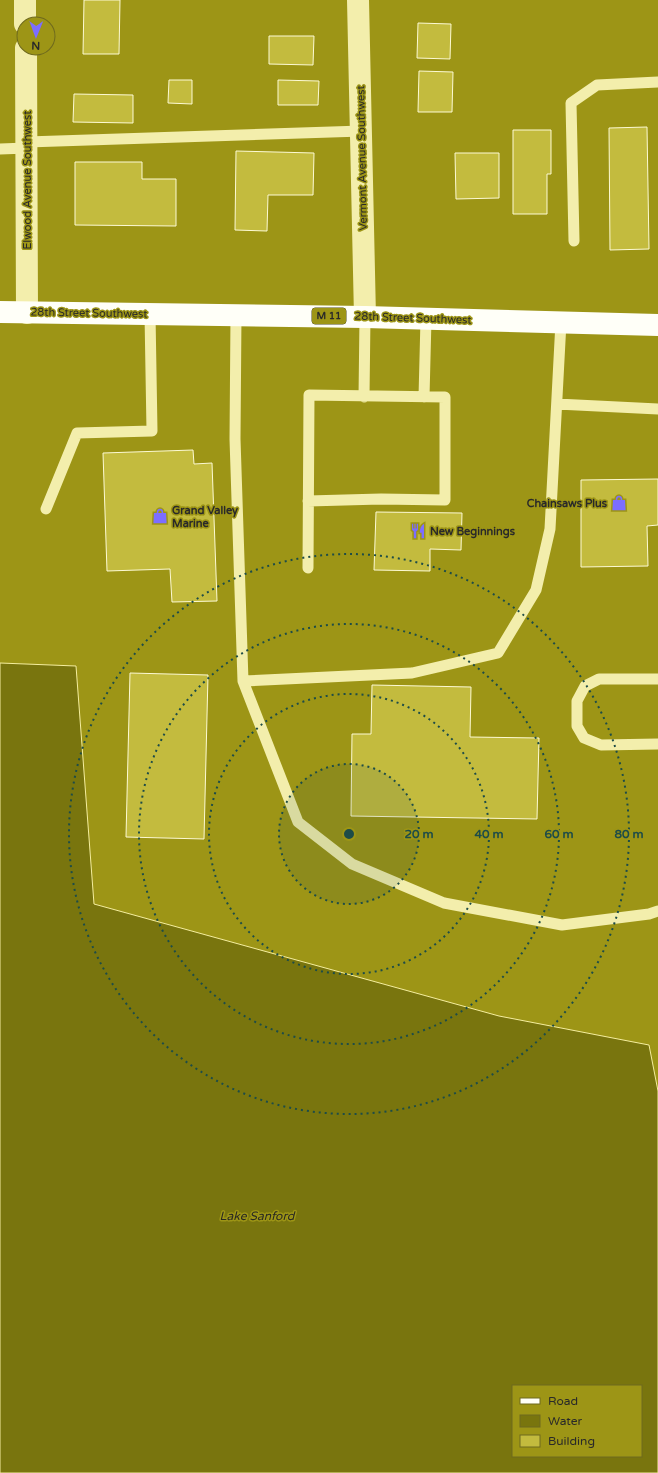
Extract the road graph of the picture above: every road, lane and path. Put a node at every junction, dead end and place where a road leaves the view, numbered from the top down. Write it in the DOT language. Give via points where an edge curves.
graph roads {
  1 [pos="25,0"];
  2 [pos="358,0"];
  3 [pos="25,16"];
  4 [pos="26,56"];
  5 [pos="658,82"];
  6 [pos="362,131"];
  7 [pos="27,145"];
  8 [pos="0,149"];
  9 [pos="574,242"];
  10 [pos="0,312"];
  11 [pos="27,313"];
  12 [pos="150,314"];
  13 [pos="236,315"];
  14 [pos="365,317"];
  15 [pos="426,318"];
  16 [pos="561,322"];
  17 [pos="658,325"];
  18 [pos="364,397"];
  19 [pos="424,397"];
  20 [pos="557,404"];
  21 [pos="658,409"];
  22 [pos="308,501"];
  23 [pos="46,509"];
  24 [pos="308,568"];
  25 [pos="658,679"];
  26 [pos="243,680"];
  27 [pos="658,744"];
  28 [pos="658,912"];
  1 -- 3 [label="street"];
  2 -- 6 [label="street, Vermont Avenue Southwest"];
  4 -- 7 [label="street, Elwood Avenue Southwest"];
  5 -- 9 [label="lane" via="596,85 571,103"];
  6 -- 7 [label="lane"];
  6 -- 14 [label="street, Vermont Avenue Southwest"];
  7 -- 8 [label="lane"];
  7 -- 11 [label="street, Elwood Avenue Southwest"];
  10 -- 11 [label="main road, 28th Street Southwest / M 11"];
  11 -- 12 [label="main road, 28th Street Southwest / M 11"];
  12 -- 13 [label="main road, 28th Street Southwest / M 11"];
  12 -- 23 [label="lane" via="152,431 77,433"];
  13 -- 14 [label="main road, 28th Street Southwest / M 11"];
  13 -- 26 [label="lane" via="235,439"];
  14 -- 15 [label="main road, 28th Street Southwest / M 11"];
  14 -- 18 [label="lane"];
  15 -- 16 [label="main road, 28th Street Southwest / M 11"];
  15 -- 19 [label="lane"];
  16 -- 17 [label="main road, 28th Street Southwest / M 11"];
  16 -- 20 [label="lane"];
  18 -- 19 [label="lane"];
  18 -- 22 [label="lane" via="309,395"];
  19 -- 22 [label="lane" via="445,397 445,500"];
  20 -- 21 [label="lane"];
  20 -- 26 [label="lane" via="550,529 536,590 498,653 412,673"];
  22 -- 24 [label="lane"];
  25 -- 27 [label="lane" via="599,679 585,686 577,701 577,726 584,738 601,745"];
  26 -- 28 [label="lane" via="298,822 352,864 444,903 562,925"];
}
